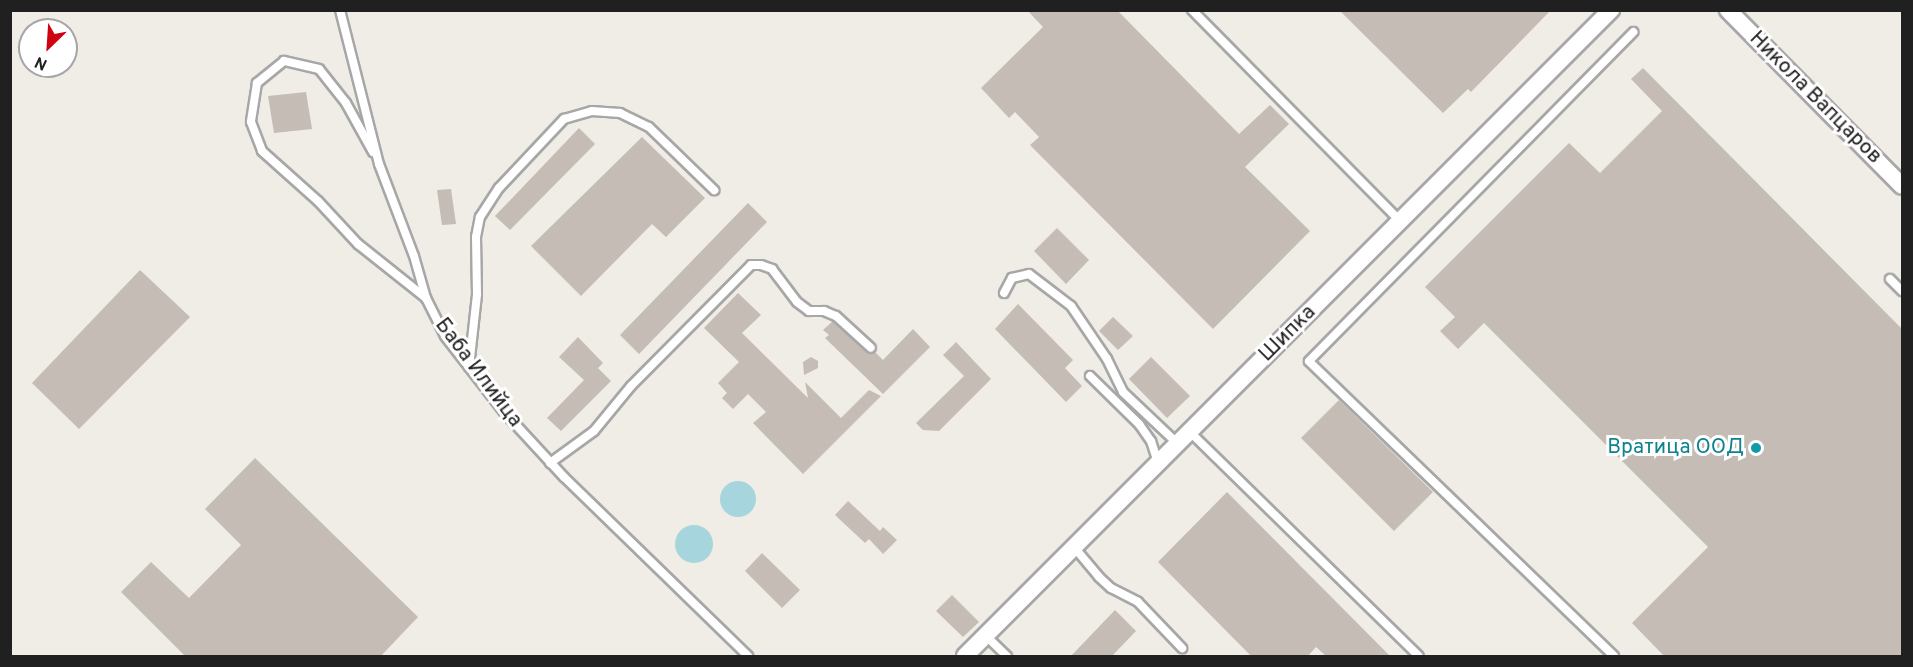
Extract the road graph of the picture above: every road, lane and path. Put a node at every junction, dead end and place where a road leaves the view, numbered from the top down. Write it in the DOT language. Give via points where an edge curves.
graph roads {
  1 [pos="340,10"];
  2 [pos="1192,10"];
  3 [pos="1611,10"];
  4 [pos="1728,10"];
  5 [pos="1634,32"];
  6 [pos="379,164"];
  7 [pos="1902,186"];
  8 [pos="714,190"];
  9 [pos="1400,221"];
  10 [pos="1890,279"];
  11 [pos="1902,291"];
  12 [pos="1004,293"];
  13 [pos="426,298"];
  14 [pos="871,348"];
  15 [pos="469,366"];
  16 [pos="1090,376"];
  17 [pos="1190,432"];
  18 [pos="1178,444"];
  19 [pos="550,463"];
  20 [pos="1158,463"];
  21 [pos="1074,547"];
  22 [pos="986,636"];
  23 [pos="1182,648"];
  24 [pos="748,657"];
  25 [pos="965,657"];
  26 [pos="1007,657"];
  27 [pos="1419,657"];
  28 [pos="1614,657"];
  1 -- 6 [label="lane, Баба Илийца"];
  2 -- 9 [label="lane"];
  3 -- 9 [label="street, Шипка"];
  4 -- 7 [label="street, Никола Вапцаров"];
  5 -- 28 [label="lane" via="1309,361"];
  6 -- 13 [label="lane, Баба Илийца"];
  6 -- 13 [label="lane" via="346,103 319,69 284,61 257,83 251,122 262,151 318,201 358,244"];
  8 -- 15 [label="lane" via="648,127 620,113 592,111 564,119 499,188 480,217"];
  9 -- 17 [label="street, Шипка"];
  10 -- 11 [label="lane"];
  12 -- 18 [label="lane" via="1012,278 1029,274 1071,306 1107,359 1123,392"];
  13 -- 15 [label="lane, Баба Илийца" via="445,336"];
  14 -- 19 [label="lane" via="836,316 810,310 797,302 772,269 752,265 631,386 594,431"];
  15 -- 19 [label="lane, Баба Илийца"];
  16 -- 20 [label="lane" via="1139,424 1151,441"];
  17 -- 18 [label="street, Шипка"];
  17 -- 27 [label="lane"];
  18 -- 20 [label="street, Шипка"];
  19 -- 24 [label="lane, Баба Илийца"];
  20 -- 21 [label="street, Шипка"];
  21 -- 22 [label="street, Шипка"];
  21 -- 23 [label="lane" via="1105,583 1138,602"];
  22 -- 25 [label="street, Шипка"];
  22 -- 26 [label="lane"];
}
